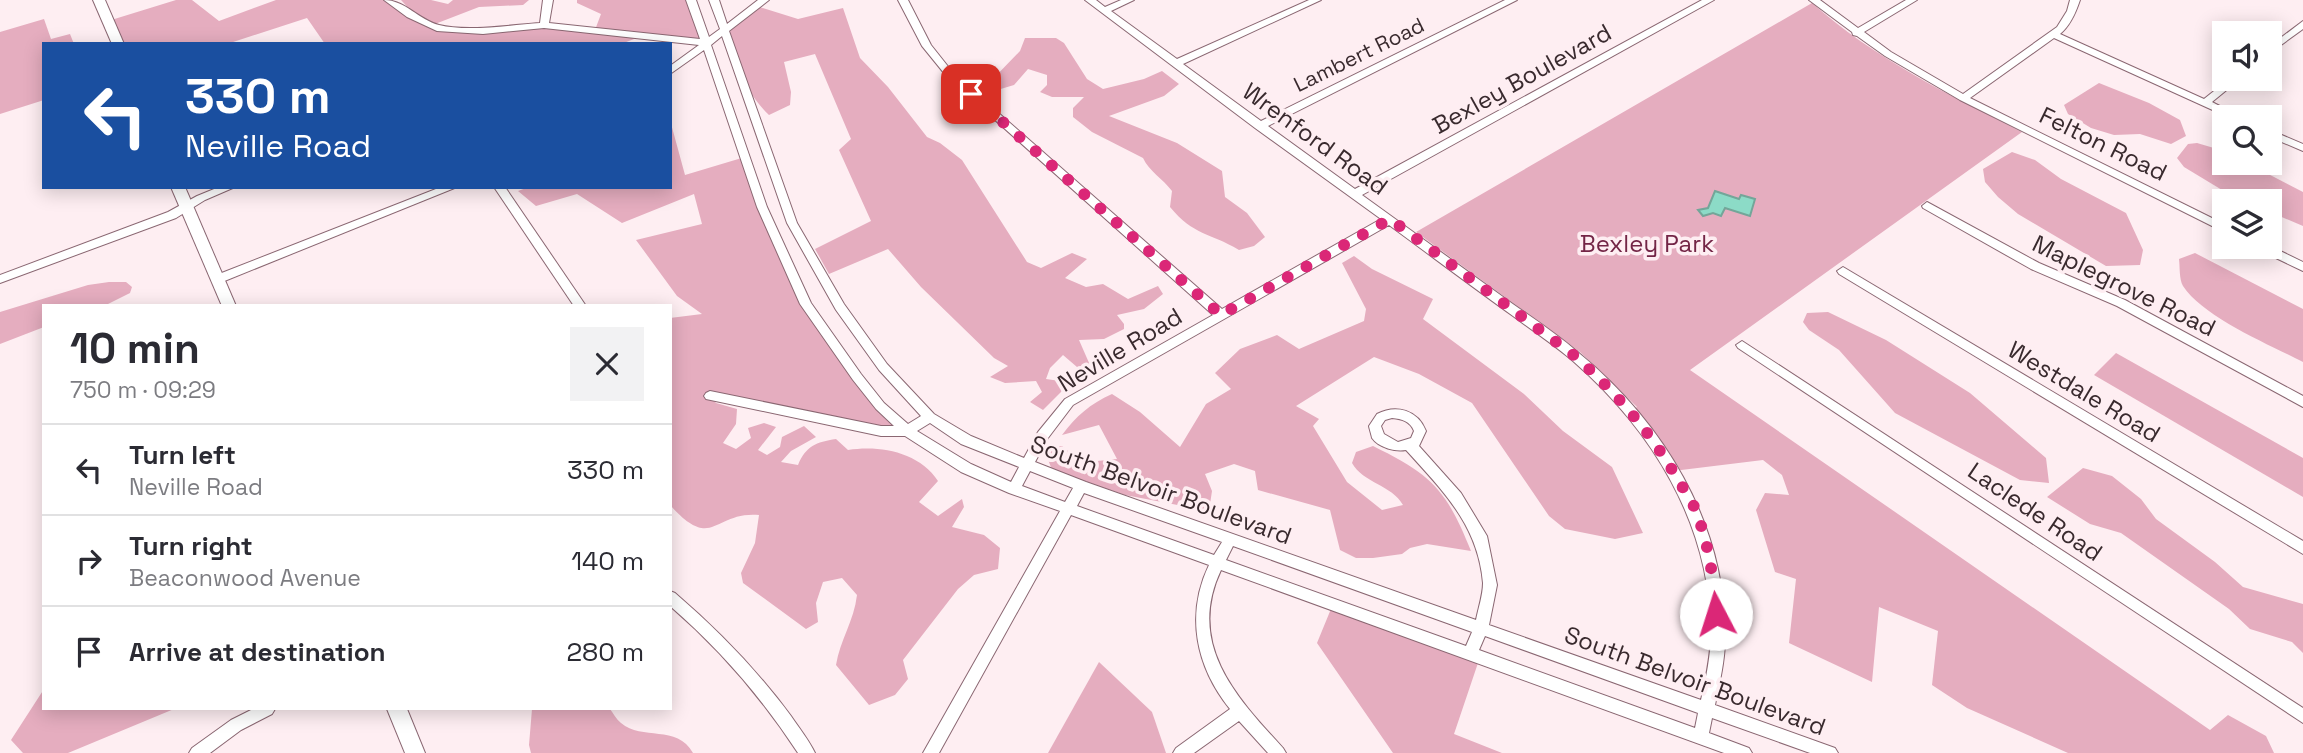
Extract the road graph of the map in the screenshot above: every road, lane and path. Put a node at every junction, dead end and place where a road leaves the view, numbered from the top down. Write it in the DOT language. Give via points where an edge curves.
graph roads {
  1 [pos="99,0"];
  2 [pos="389,0"];
  3 [pos="548,0"];
  4 [pos="691,0"];
  5 [pos="714,0"];
  6 [pos="764,0"];
  7 [pos="903,0"];
  8 [pos="1090,0"];
  9 [pos="1129,0"];
  10 [pos="1316,0"];
  11 [pos="1512,0"];
  12 [pos="1709,0"];
  13 [pos="1814,0"];
  14 [pos="1912,0"];
  15 [pos="2075,0"];
  16 [pos="1105,10"];
  17 [pos="2303,24"];
  18 [pos="544,25"];
  19 [pos="724,30"];
  20 [pos="1856,33"];
  21 [pos="2054,35"];
  22 [pos="642,36"];
  23 [pos="2282,41"];
  24 [pos="117,42"];
  25 [pos="626,42"];
  26 [pos="707,43"];
  27 [pos="1177,63"];
  28 [pos="672,69"];
  29 [pos="2220,91"];
  30 [pos="1962,98"];
  31 [pos="2205,103"];
  32 [pos="2212,106"];
  33 [pos="1259,126"];
  34 [pos="2282,138"];
  35 [pos="2303,148"];
  36 [pos="179,189"];
  37 [pos="225,189"];
  38 [pos="447,189"];
  39 [pos="500,189"];
  40 [pos="1355,194"];
  41 [pos="1927,206"];
  42 [pos="187,207"];
  43 [pos="1390,219"];
  44 [pos="2212,222"];
  45 [pos="2282,256"];
  46 [pos="2303,267"];
  47 [pos="1843,271"];
  48 [pos="0,279"];
  49 [pos="218,279"];
  50 [pos="228,304"];
  51 [pos="579,304"];
  52 [pos="1221,315"];
  53 [pos="1742,345"];
  54 [pos="710,396"];
  55 [pos="2303,402"];
  56 [pos="930,417"];
  57 [pos="907,432"];
  58 [pos="1410,445"];
  59 [pos="1026,466"];
  60 [pos="1081,486"];
  61 [pos="1014,489"];
  62 [pos="1068,508"];
  63 [pos="1229,541"];
  64 [pos="2303,548"];
  65 [pos="1218,564"];
  66 [pos="672,599"];
  67 [pos="1481,629"];
  68 [pos="1470,653"];
  69 [pos="1706,708"];
  70 [pos="265,710"];
  71 [pos="397,710"];
  72 [pos="1240,711"];
  73 [pos="2303,716"];
  74 [pos="1701,737"];
  75 [pos="197,753"];
  76 [pos="415,753"];
  77 [pos="807,753"];
  78 [pos="931,753"];
  79 [pos="1181,753"];
  80 [pos="1278,753"];
  81 [pos="1744,753"];
  82 [pos="1830,753"];
  1 -- 24 [label="main road"];
  2 -- 18 [label="street" via="437,28 483,31"];
  3 -- 18 [label="street"];
  4 -- 26 [label="street, South Belvoir Boulevard"];
  5 -- 19 [label="street, South Belvoir Boulevard"];
  6 -- 19 [label="street"];
  7 -- 52 [label="street" via="927,46 951,76"];
  8 -- 16 [label="street, Wrenford Road"];
  9 -- 16 [label="street"];
  10 -- 27 [label="street"];
  11 -- 33 [label="street, Lambert Road"];
  12 -- 40 [label="street, Bexley Boulevard"];
  13 -- 20 [label="street, Felton Road"];
  14 -- 20 [label="street"];
  15 -- 21 [label="street" via="2068,20"];
  16 -- 27 [label="street, Wrenford Road"];
  17 -- 23 [label="street"];
  18 -- 22 [label="street"];
  19 -- 26 [label="street"];
  19 -- 56 [label="street, South Belvoir Boulevard" via="784,201 809,254 883,367"];
  20 -- 30 [label="street, Felton Road"];
  21 -- 30 [label="street"];
  21 -- 31 [label="street"];
  22 -- 25 [label="street"];
  22 -- 26 [label="street"];
  26 -- 28 [label="street"];
  26 -- 57 [label="street, South Belvoir Boulevard" via="762,207 806,304 857,377"];
  27 -- 33 [label="street, Wrenford Road"];
  29 -- 31 [label="street"];
  30 -- 44 [label="street, Felton Road"];
  31 -- 32 [label="street"];
  33 -- 40 [label="street, Wrenford Road"];
  34 -- 35 [label="street"];
  36 -- 42 [label="main road"];
  37 -- 42 [label="street"];
  38 -- 49 [label="street"];
  39 -- 51 [label="street"];
  40 -- 43 [label="street, Wrenford Road"];
  41 -- 55 [label="street, Maplegrove Road" via="2035,267 2121,303"];
  42 -- 48 [label="street"];
  42 -- 49 [label="main road"];
  43 -- 52 [label="street, Neville Road"];
  43 -- 69 [label="street, Wrenford Road" via="1575,356 1636,416 1668,461 1696,512 1713,569 1718,637"];
  45 -- 46 [label="street"];
  47 -- 64 [label="street, Westdale Road"];
  49 -- 50 [label="main road"];
  52 -- 59 [label="street, Neville Road" via="1069,402"];
  53 -- 73 [label="street, Laclede Road"];
  54 -- 57 [label="street"];
  56 -- 57 [label="street"];
  56 -- 59 [label="street, South Belvoir Boulevard" via="967,440"];
  57 -- 61 [label="street, South Belvoir Boulevard" via="966,468"];
  58 -- 67 [label="street" via="1456,497 1480,536 1490,585"];
  59 -- 60 [label="street, South Belvoir Boulevard"];
  59 -- 61 [label="street, Neville Road"];
  60 -- 62 [label="street"];
  60 -- 63 [label="street, South Belvoir Boulevard"];
  61 -- 62 [label="street, South Belvoir Boulevard"];
  62 -- 65 [label="street, South Belvoir Boulevard"];
  62 -- 78 [label="street"];
  63 -- 65 [label="street"];
  63 -- 67 [label="street, South Belvoir Boulevard"];
  65 -- 68 [label="street, South Belvoir Boulevard"];
  65 -- 72 [label="street" via="1205,593 1202,640 1216,680"];
  66 -- 77 [label="street" via="726,647 776,704"];
  67 -- 68 [label="street"];
  67 -- 69 [label="street, South Belvoir Boulevard"];
  68 -- 74 [label="street, South Belvoir Boulevard"];
  69 -- 74 [label="street, Wrenford Road"];
  69 -- 82 [label="street, South Belvoir Boulevard"];
  70 -- 75 [label="street"];
  71 -- 76 [label="main road"];
  72 -- 79 [label="street"];
  72 -- 80 [label="street"];
  74 -- 81 [label="street, South Belvoir Boulevard"];
}
